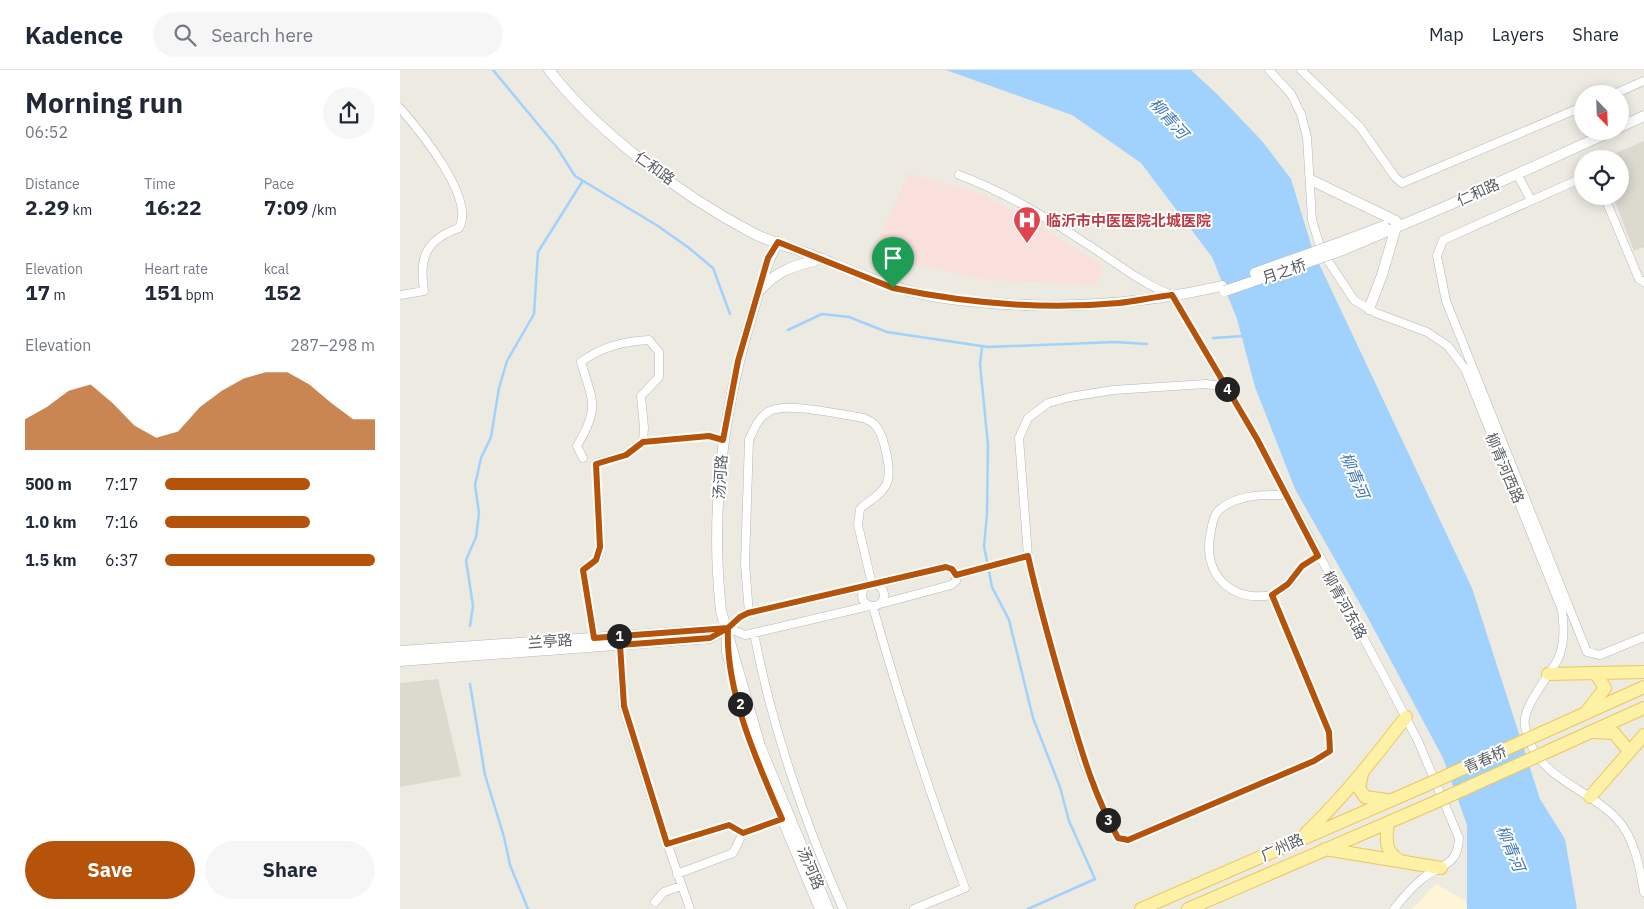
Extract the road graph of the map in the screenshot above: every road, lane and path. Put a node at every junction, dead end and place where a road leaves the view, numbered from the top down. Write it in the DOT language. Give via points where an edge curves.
graph roads {
  1 [pos="549,70"];
  2 [pos="555,70"];
  3 [pos="1269,70"];
  4 [pos="1301,70"];
  5 [pos="1644,81"];
  6 [pos="1629,88"];
  7 [pos="400,108"];
  8 [pos="1574,110"];
  9 [pos="1644,111"];
  10 [pos="1644,116"];
  11 [pos="1629,118"];
  12 [pos="1629,123"];
  13 [pos="1580,140"];
  14 [pos="1592,140"];
  15 [pos="959,174"];
  16 [pos="1517,174"];
  17 [pos="1311,180"];
  18 [pos="1574,181"];
  19 [pos="1531,200"];
  20 [pos="1608,205"];
  21 [pos="1396,224"];
  22 [pos="778,242"];
  23 [pos="1341,246"];
  24 [pos="814,261"];
  25 [pos="1644,282"];
  26 [pos="1223,289"];
  27 [pos="758,292"];
  28 [pos="400,295"];
  29 [pos="1173,297"];
  30 [pos="1369,309"];
  31 [pos="1226,387"];
  32 [pos="723,440"];
  33 [pos="643,442"];
  34 [pos="583,458"];
  35 [pos="1286,495"];
  36 [pos="1028,556"];
  37 [pos="1318,556"];
  38 [pos="956,575"];
  39 [pos="871,585"];
  40 [pos="1272,595"];
  41 [pos="874,605"];
  42 [pos="748,613"];
  43 [pos="728,628"];
  44 [pos="754,633"];
  45 [pos="1644,637"];
  46 [pos="594,638"];
  47 [pos="620,645"];
  48 [pos="400,651"];
  49 [pos="400,661"];
  50 [pos="1644,672"];
  51 [pos="1548,674"];
  52 [pos="1596,674"];
  53 [pos="1644,687"];
  54 [pos="1644,708"];
  55 [pos="1586,713"];
  56 [pos="1406,717"];
  57 [pos="1591,732"];
  58 [pos="1644,735"];
  59 [pos="1629,751"];
  60 [pos="1362,774"];
  61 [pos="1424,786"];
  62 [pos="1590,797"];
  63 [pos="1391,800"];
  64 [pos="1431,804"];
  65 [pos="782,819"];
  66 [pos="1388,823"];
  67 [pos="743,833"];
  68 [pos="1299,840"];
  69 [pos="667,844"];
  70 [pos="1324,849"];
  71 [pos="1399,860"];
  72 [pos="1440,868"];
  73 [pos="677,874"];
  74 [pos="681,886"];
  75 [pos="1644,892"];
  76 [pos="654,902"];
  77 [pos="690,909"];
  78 [pos="820,909"];
  79 [pos="828,909"];
  80 [pos="843,909"];
  81 [pos="914,909"];
  82 [pos="1141,909"];
  83 [pos="1188,909"];
  84 [pos="1394,909"];
  1 -- 22 [label="street, 仁和路" via="621,144 715,212 752,233"];
  2 -- 22 [label="street, 仁和路" via="624,140 718,208"];
  3 -- 17 [label="street, 柳青河西路" via="1291,94 1301,114"];
  4 -- 8 [label="street" via="1360,127 1395,177 1402,182"];
  5 -- 6 [label="street"];
  7 -- 28 [label="street" via="425,138 461,200 463,221 459,228 445,233 432,244 424,255 421,270 424,291"];
  9 -- 11 [label="street"];
  10 -- 12 [label="street"];
  13 -- 21 [label="street, 仁和路"];
  14 -- 16 [label="street, 仁和路"];
  15 -- 29 [label="street" via="989,187 1083,241 1152,288"];
  16 -- 19 [label="street"];
  16 -- 21 [label="street, 仁和路"];
  17 -- 21 [label="street"];
  17 -- 30 [label="street, 柳青河西路" via="1312,220 1322,250 1354,300"];
  18 -- 19 [label="street"];
  19 -- 45 [label="street" via="1443,240 1437,256 1446,301 1587,652 1600,655"];
  20 -- 25 [label="street" via="1639,279"];
  21 -- 23 [label="street, 仁和路"];
  21 -- 30 [label="street"];
  22 -- 24 [label="street, 仁和路"];
  22 -- 27 [label="street, 汤河路" via="768,258"];
  22 -- 29 [label="street, 仁和路" via="893,288 944,298 1069,305"];
  23 -- 26 [label="street, 月之桥, bridge"];
  24 -- 27 [label="street" via="790,267 771,278"];
  24 -- 29 [label="street, 仁和路" via="892,292 943,303 1069,310 1119,308"];
  26 -- 29 [label="street, 仁和路"];
  27 -- 32 [label="street, 汤河路" via="738,361"];
  29 -- 31 [label="street, 柳青河东路"];
  30 -- 51 [label="street, 柳青河西路" via="1427,332 1448,346 1465,368 1562,610 1563,643"];
  31 -- 35 [label="street, 柳青河东路"];
  31 -- 36 [label="street" via="1206,384 1113,390 1048,403 1028,418 1019,438"];
  32 -- 33 [label="street" via="709,436"];
  32 -- 43 [label="street, 汤河路" via="717,529 719,590"];
  33 -- 34 [label="street" via="641,396 660,377 659,352 650,340 629,340 594,352 581,362 594,405 588,428 578,446"];
  33 -- 46 [label="street" via="626,455 596,464 600,547 596,560 583,570"];
  35 -- 37 [label="street, 柳青河东路"];
  35 -- 40 [label="street" via="1246,496 1218,511 1209,539 1209,558 1224,583 1240,595 1258,598"];
  36 -- 38 [label="street"];
  36 -- 40 [label="street" via="1083,761 1118,838 1128,840 1314,761 1330,751 1329,732"];
  37 -- 40 [label="street" via="1302,566 1288,584"];
  37 -- 56 [label="street, 柳青河东路"];
  38 -- 39 [label="street" via="946,567"];
  38 -- 41 [label="street" via="956,581 951,585"];
  39 -- 41 [label="street" via="862,597"];
  39 -- 41 [label="street" via="881,587 884,595"];
  39 -- 42 [label="street"];
  39 -- 42 [label="street" via="858,525 860,509 880,494 887,482 889,464 880,431 864,418 783,407 769,411 757,422 749,440 745,564"];
  41 -- 44 [label="street"];
  41 -- 81 [label="street" via="917,756 965,888"];
  42 -- 43 [label="street"];
  43 -- 44 [label="street" via="745,635"];
  43 -- 46 [label="street, 兰亭路"];
  43 -- 47 [label="street, 兰亭路" via="710,638"];
  43 -- 65 [label="street, 汤河路" via="727,652 736,691 753,749"];
  43 -- 79 [label="street, 汤河路" via="760,746"];
  44 -- 80 [label="street" via="763,683"];
  46 -- 48 [label="street, 兰亭路"];
  47 -- 49 [label="street, 兰亭路"];
  47 -- 69 [label="street" via="624,706"];
  50 -- 52 [label="main road"];
  51 -- 52 [label="main road"];
  51 -- 62 [label="street, 柳青河西路" via="1534,695 1524,724 1530,744 1558,779"];
  52 -- 55 [label="main road" via="1605,688"];
  53 -- 55 [label="main road"];
  54 -- 57 [label="main road"];
  55 -- 61 [label="main road, 青春桥, bridge"];
  56 -- 60 [label="main road"];
  56 -- 72 [label="street, 柳青河东路" via="1459,838 1459,850 1454,859"];
  57 -- 59 [label="main road" via="1614,733"];
  57 -- 64 [label="main road, 青春桥, bridge"];
  58 -- 59 [label="main road"];
  59 -- 62 [label="main road"];
  60 -- 63 [label="main road" via="1360,788 1365,797"];
  60 -- 68 [label="main road" via="1337,804"];
  61 -- 63 [label="main road, 广州路"];
  62 -- 75 [label="street, 柳青河西路" via="1618,819 1636,855"];
  63 -- 68 [label="main road, 广州路"];
  64 -- 66 [label="main road, 广州路"];
  65 -- 67 [label="street"];
  65 -- 78 [label="street, 汤河路"];
  66 -- 70 [label="main road, 广州路"];
  66 -- 71 [label="main road" via="1386,843 1390,855"];
  67 -- 69 [label="street" via="729,825"];
  67 -- 73 [label="street" via="733,854"];
  68 -- 82 [label="main road, 广州路"];
  69 -- 73 [label="street"];
  70 -- 71 [label="main road"];
  70 -- 83 [label="main road, 广州路"];
  71 -- 72 [label="main road"];
  72 -- 84 [label="street, 柳青河东路" via="1422,879"];
  73 -- 74 [label="street"];
  74 -- 76 [label="street" via="664,892"];
  74 -- 77 [label="street"];
}
